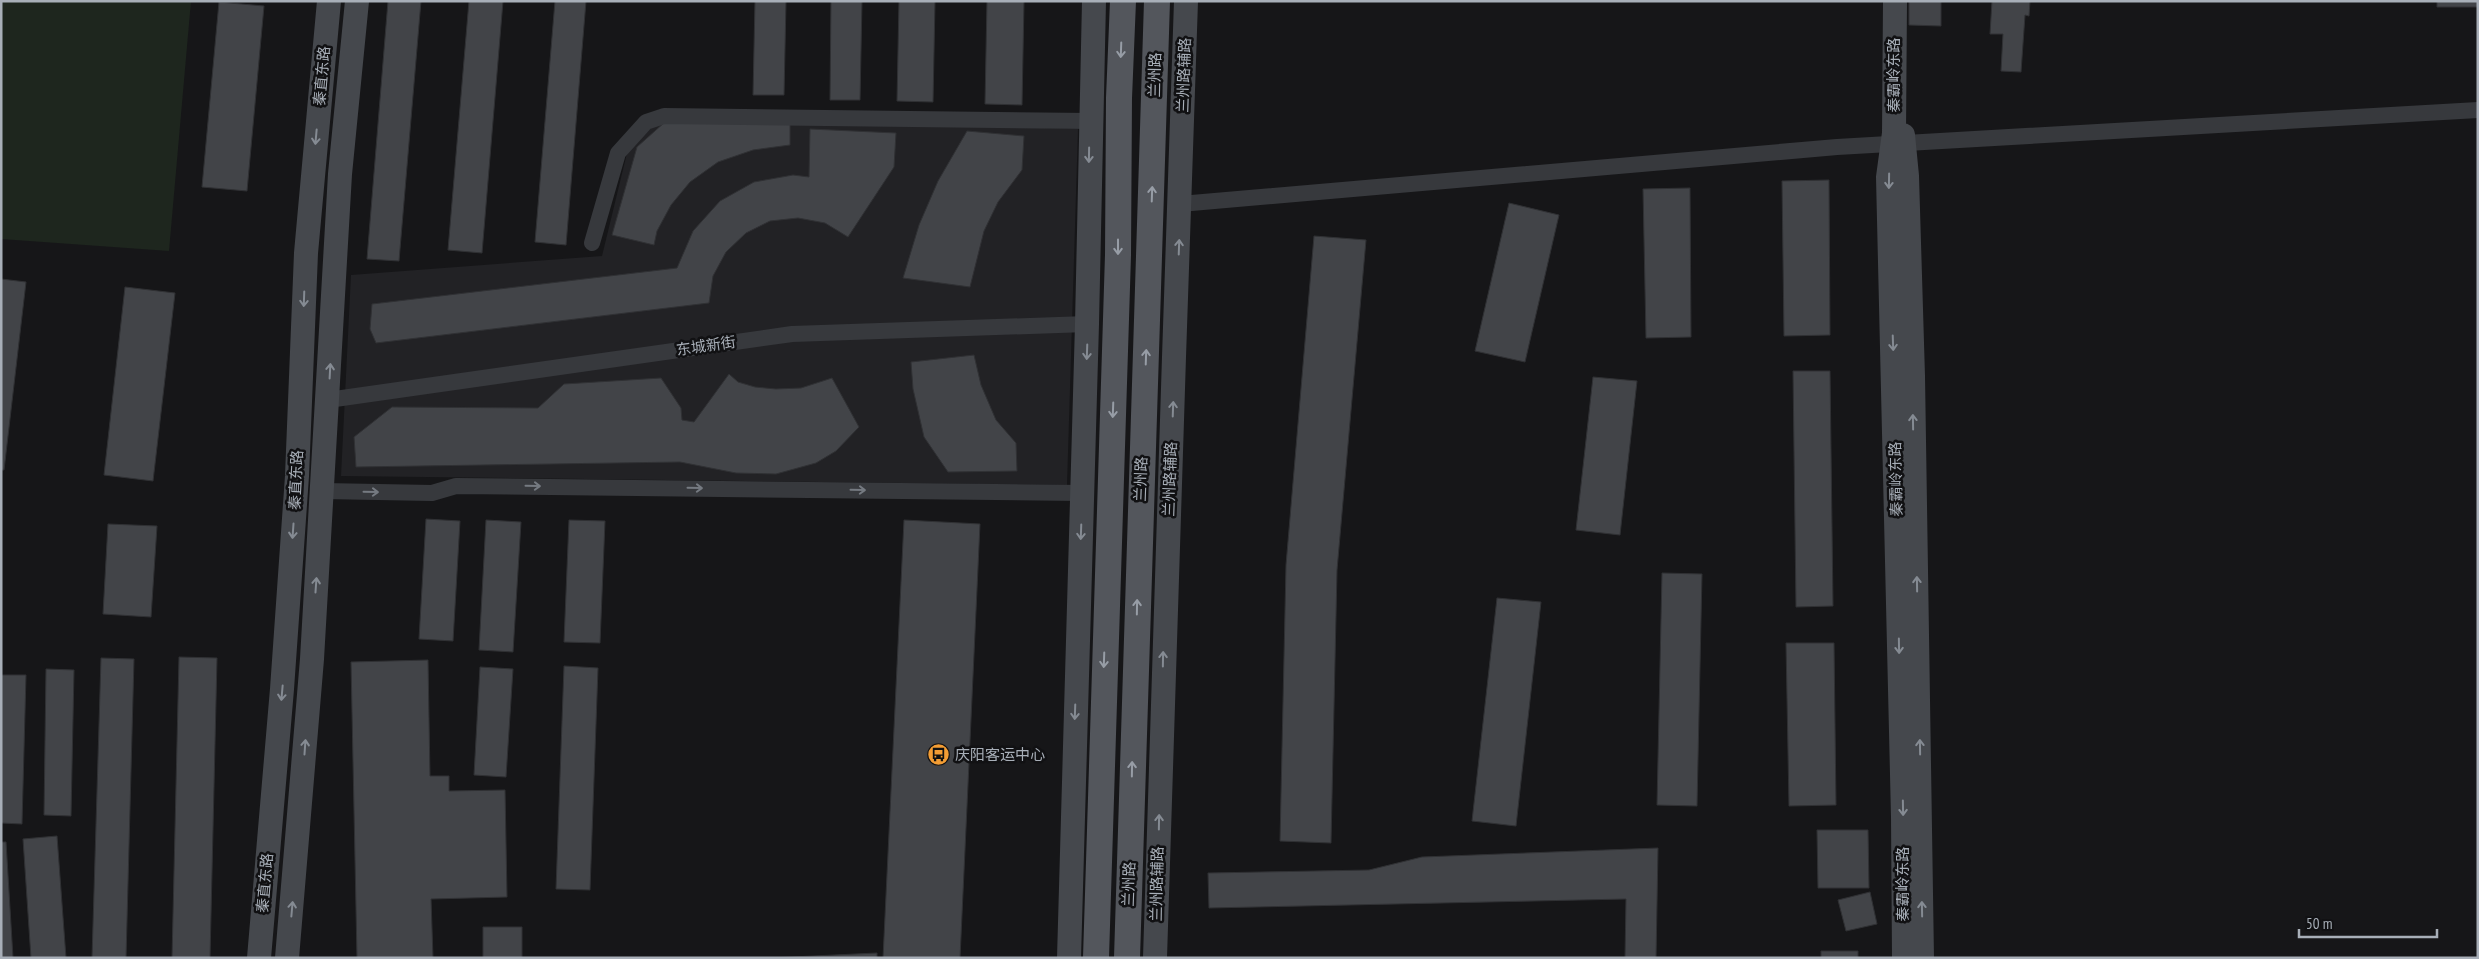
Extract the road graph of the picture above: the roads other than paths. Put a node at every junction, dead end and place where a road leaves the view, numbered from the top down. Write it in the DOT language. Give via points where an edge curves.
graph roads {
  1 [pos="329,1"];
  2 [pos="357,1"];
  3 [pos="1094,1"];
  4 [pos="1123,1"];
  5 [pos="1157,1"];
  6 [pos="1186,1"];
  7 [pos="1895,1"];
  8 [pos="1903,1"];
  9 [pos="2478,110"];
  10 [pos="1090,121"];
  11 [pos="1898,143"];
  12 [pos="1180,204"];
  13 [pos="592,244"];
  14 [pos="1088,324"];
  15 [pos="328,400"];
  16 [pos="323,491"];
  17 [pos="1082,492"];
  18 [pos="259,958"];
  19 [pos="287,958"];
  20 [pos="1069,958"];
  21 [pos="1096,958"];
  22 [pos="1127,958"];
  23 [pos="1155,958"];
  24 [pos="1904,958"];
  25 [pos="1922,958"];
  1 -- 18 [label="street, 秦直东路, one-way" via="306,252 297,486"];
  15 -- 2 [label="street, 秦直东路, one-way" via="340,174"];
  3 -- 10 [label="street"];
  4 -- 21 [label="main road, 兰州路, one-way"];
  22 -- 5 [label="main road, 兰州路, one-way"];
  6 -- 12 [label="street, 兰州路辅路"];
  7 -- 11 [label="street, 秦霸岭东路"];
  8 -- 11 [label="street, 秦霸岭东路"];
  9 -- 11 [label="street"];
  10 -- 13 [label="street" via="664,116 646,122 618,153"];
  10 -- 14 [label="street, one-way"];
  11 -- 12 [label="street"];
  11 -- 24 [label="street, 秦霸岭东路, one-way" via="1888,177"];
  25 -- 11 [label="street, 秦霸岭东路, one-way" via="1913,376 1907,176"];
  23 -- 12 [label="street, 兰州路辅路, one-way" via="1164,602"];
  14 -- 15 [label="street, 东城新街" via="792,334"];
  14 -- 17 [label="street, one-way"];
  15 -- 16 [label="street, 秦直东路"];
  16 -- 17 [label="street, one-way" via="432,493 456,486"];
  19 -- 16 [label="street, 秦直东路, one-way"];
  17 -- 20 [label="street, one-way"];
}
